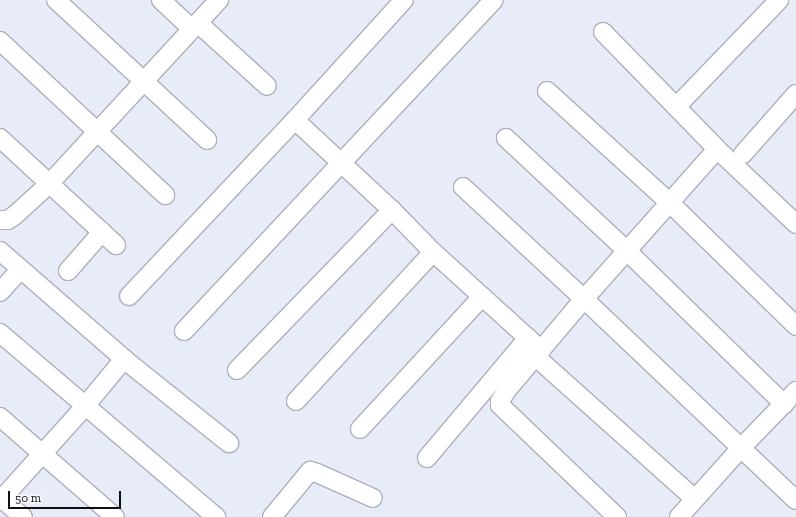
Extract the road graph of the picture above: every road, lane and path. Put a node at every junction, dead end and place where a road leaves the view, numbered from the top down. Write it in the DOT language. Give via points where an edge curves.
graph roads {
  1 [pos="56,0"];
  2 [pos="161,0"];
  3 [pos="219,0"];
  4 [pos="404,0"];
  5 [pos="494,0"];
  6 [pos="779,0"];
  7 [pos="195,26"];
  8 [pos="603,32"];
  9 [pos="0,41"];
  10 [pos="144,82"];
  11 [pos="267,86"];
  12 [pos="547,91"];
  13 [pos="796,94"];
  14 [pos="676,107"];
  15 [pos="295,120"];
  16 [pos="98,132"];
  17 [pos="0,138"];
  18 [pos="506,138"];
  19 [pos="207,140"];
  20 [pos="717,149"];
  21 [pos="743,154"];
  22 [pos="342,163"];
  23 [pos="49,184"];
  24 [pos="464,187"];
  25 [pos="165,195"];
  26 [pos="670,203"];
  27 [pos="392,210"];
  28 [pos="0,220"];
  29 [pos="796,224"];
  30 [pos="102,232"];
  31 [pos="116,245"];
  32 [pos="626,250"];
  33 [pos="0,251"];
  34 [pos="433,252"];
  35 [pos="21,269"];
  36 [pos="68,271"];
  37 [pos="0,292"];
  38 [pos="129,296"];
  39 [pos="482,297"];
  40 [pos="584,299"];
  41 [pos="796,326"];
  42 [pos="184,331"];
  43 [pos="0,333"];
  44 [pos="528,338"];
  45 [pos="539,353"];
  46 [pos="124,359"];
  47 [pos="237,370"];
  48 [pos="790,397"];
  49 [pos="296,401"];
  50 [pos="86,405"];
  51 [pos="0,417"];
  52 [pos="360,429"];
  53 [pos="229,443"];
  54 [pos="740,449"];
  55 [pos="42,454"];
  56 [pos="427,458"];
  57 [pos="373,498"];
  58 [pos="1,499"];
  59 [pos="695,499"];
  60 [pos="796,500"];
  61 [pos="23,517"];
  62 [pos="115,517"];
  63 [pos="216,517"];
  64 [pos="272,517"];
  65 [pos="617,517"];
  66 [pos="679,517"];
  1 -- 10 [label="street"];
  2 -- 7 [label="street"];
  3 -- 7 [label="street"];
  4 -- 15 [label="street"];
  5 -- 22 [label="street"];
  6 -- 14 [label="street"];
  7 -- 10 [label="street"];
  7 -- 11 [label="street"];
  8 -- 14 [label="street"];
  9 -- 16 [label="street"];
  10 -- 16 [label="street"];
  10 -- 19 [label="street"];
  12 -- 26 [label="street"];
  13 -- 21 [label="street"];
  14 -- 20 [label="street"];
  15 -- 22 [label="street"];
  15 -- 38 [label="street"];
  16 -- 23 [label="street"];
  16 -- 25 [label="street"];
  17 -- 23 [label="street"];
  18 -- 32 [label="street"];
  20 -- 26 [label="street"];
  20 -- 29 [label="street"];
  22 -- 27 [label="street"];
  22 -- 42 [label="street"];
  23 -- 28 [label="street" via="14,216 8,220"];
  23 -- 30 [label="street"];
  24 -- 40 [label="street"];
  26 -- 32 [label="street"];
  26 -- 41 [label="street"];
  27 -- 34 [label="street"];
  27 -- 47 [label="street"];
  30 -- 31 [label="street"];
  30 -- 36 [label="street"];
  32 -- 40 [label="street"];
  32 -- 48 [label="street"];
  33 -- 35 [label="street"];
  34 -- 39 [label="street"];
  34 -- 49 [label="street"];
  35 -- 37 [label="street"];
  35 -- 46 [label="street"];
  39 -- 44 [label="street"];
  39 -- 52 [label="street"];
  40 -- 45 [label="street"];
  40 -- 54 [label="street"];
  43 -- 50 [label="street"];
  44 -- 45 [label="street"];
  44 -- 56 [label="street"];
  45 -- 59 [label="street"];
  45 -- 65 [label="street" via="504,393 500,405"];
  46 -- 50 [label="street"];
  46 -- 53 [label="street"];
  48 -- 54 [label="street"];
  50 -- 55 [label="street"];
  50 -- 63 [label="street"];
  51 -- 55 [label="street"];
  54 -- 59 [label="street"];
  54 -- 60 [label="street"];
  55 -- 58 [label="street"];
  55 -- 62 [label="street"];
  57 -- 64 [label="street" via="310,471"];
  58 -- 61 [label="street"];
  59 -- 66 [label="street"];
}
